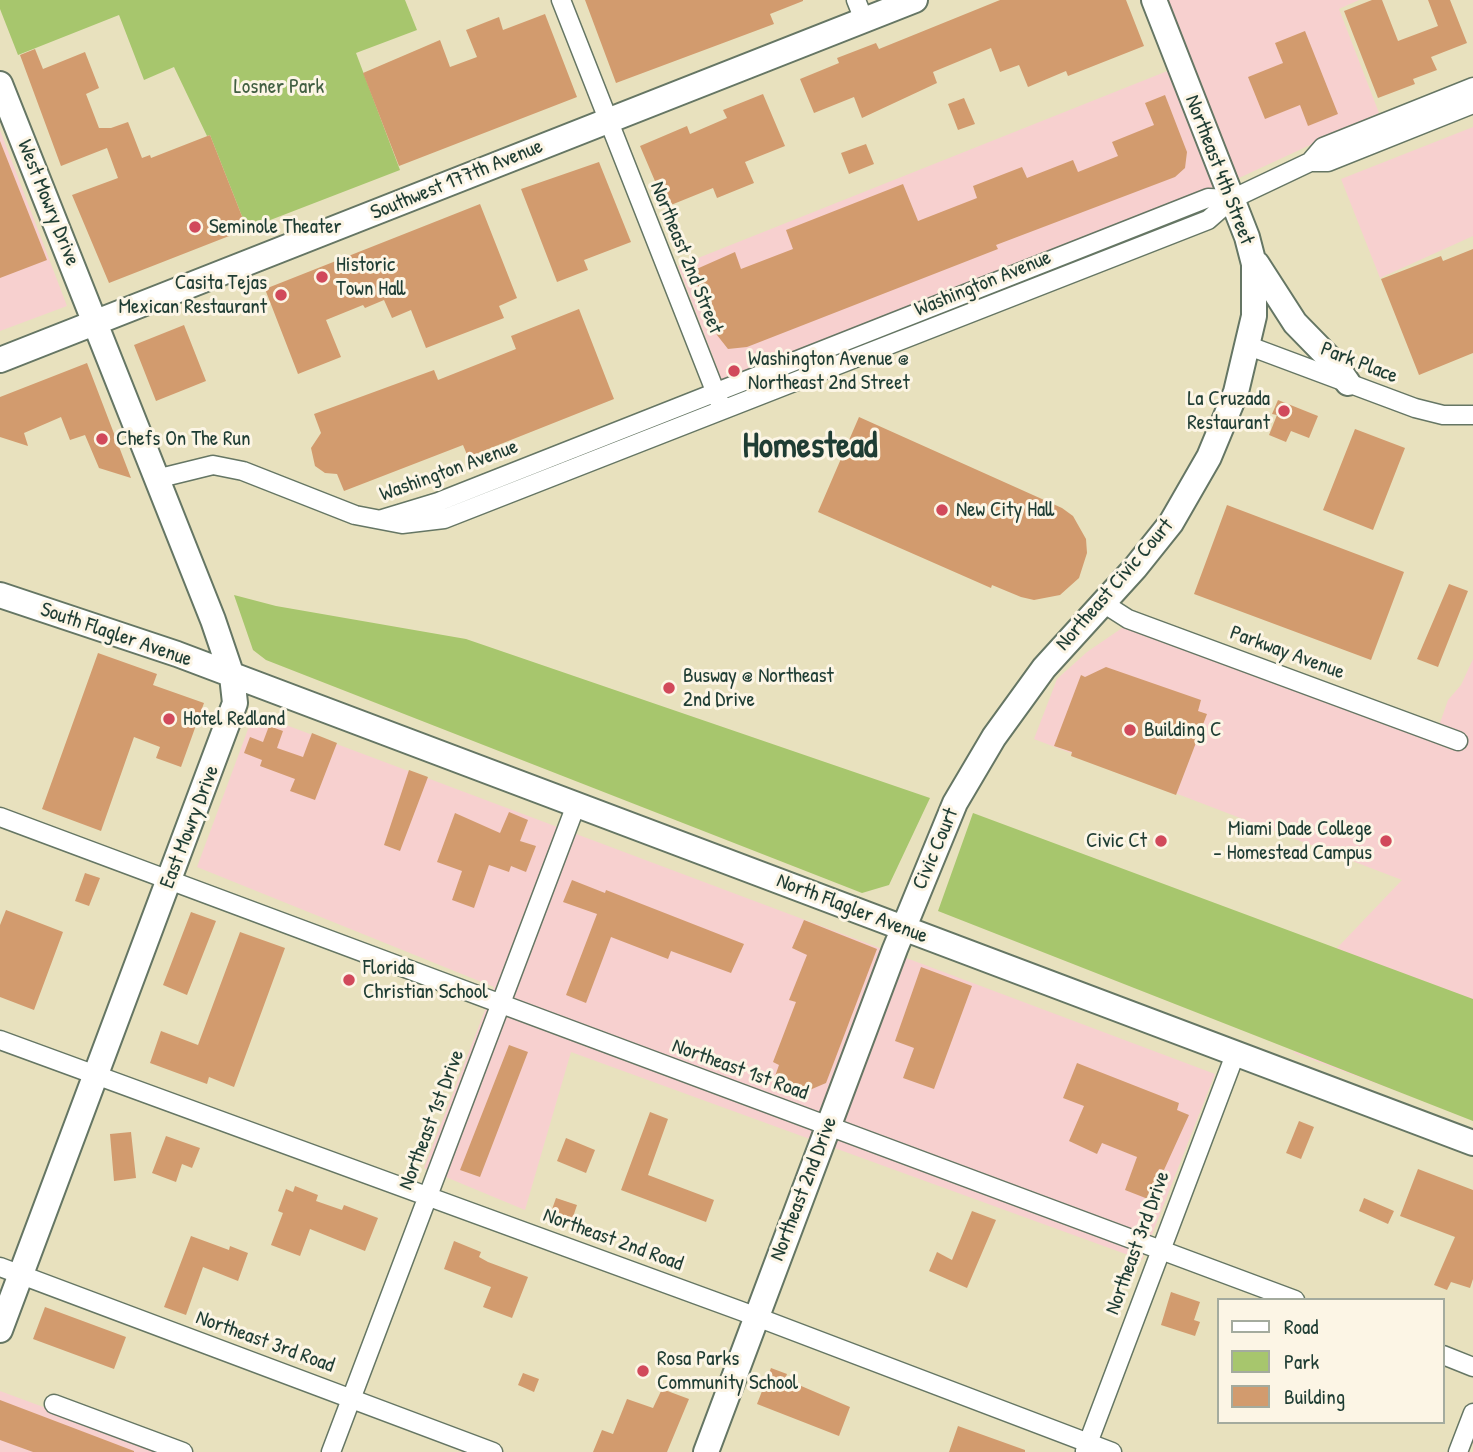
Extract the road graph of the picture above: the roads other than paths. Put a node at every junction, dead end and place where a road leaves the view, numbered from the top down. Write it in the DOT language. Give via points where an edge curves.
graph roads {
  1 [pos="561,0"];
  2 [pos="915,0"];
  3 [pos="1154,0"];
  4 [pos="860,10"];
  5 [pos="0,83"];
  6 [pos="1473,87"];
  7 [pos="1473,104"];
  8 [pos="607,121"];
  9 [pos="1310,162"];
  10 [pos="1232,199"];
  11 [pos="1252,254"];
  12 [pos="95,323"];
  13 [pos="1249,346"];
  14 [pos="0,360"];
  15 [pos="1348,383"];
  16 [pos="715,393"];
  17 [pos="723,412"];
  18 [pos="1464,416"];
  19 [pos="156,479"];
  20 [pos="379,520"];
  21 [pos="0,595"];
  22 [pos="1103,603"];
  23 [pos="232,676"];
  24 [pos="1458,741"];
  25 [pos="971,773"];
  26 [pos="576,805"];
  27 [pos="0,817"];
  28 [pos="171,880"];
  29 [pos="904,927"];
  30 [pos="500,1005"];
  31 [pos="0,1040"];
  32 [pos="1236,1052"];
  33 [pos="96,1075"];
  34 [pos="828,1126"];
  35 [pos="1473,1143"];
  36 [pos="428,1196"];
  37 [pos="1160,1249"];
  38 [pos="10,1271"];
  39 [pos="1290,1298"];
  40 [pos="756,1317"];
  41 [pos="0,1330"];
  42 [pos="1445,1356"];
  43 [pos="1473,1367"];
  44 [pos="352,1399"];
  45 [pos="54,1404"];
  46 [pos="1473,1413"];
  47 [pos="1086,1447"];
  48 [pos="183,1452"];
  49 [pos="331,1452"];
  50 [pos="493,1452"];
  51 [pos="706,1452"];
  52 [pos="1112,1452"];
  53 [pos="1458,1452"];
  1 -- 8 [label="street, Northeast 2nd Street"];
  2 -- 4 [label="street, Southwest 177th Avenue"];
  3 -- 10 [label="street, Northeast 4th Street"];
  4 -- 8 [label="street, Southwest 177th Avenue"];
  5 -- 12 [label="street, West Mowry Drive"];
  6 -- 9 [label="street, Washington Avenue" via="1323,148"];
  7 -- 9 [label="street, Washington Avenue" via="1328,162"];
  8 -- 12 [label="street, Southwest 177th Avenue"];
  8 -- 16 [label="street, Northeast 2nd Street"];
  9 -- 10 [label="street, Washington Avenue"];
  10 -- 11 [label="street, Northeast 4th Street"];
  10 -- 16 [label="street, Washington Avenue" via="1208,198"];
  10 -- 17 [label="street, Washington Avenue" via="1208,220"];
  11 -- 13 [label="street, Northeast 4th Street" via="1256,301"];
  11 -- 15 [label="street" via="1283,307"];
  12 -- 14 [label="street, Southwest 177th Avenue"];
  12 -- 19 [label="street, East Mowry Drive"];
  13 -- 15 [label="street, Park Place"];
  13 -- 22 [label="street, Northeast Civic Court" via="1230,407 1194,484 1165,531"];
  15 -- 18 [label="street, Park Place" via="1415,408"];
  16 -- 17 [label="street, Northeast 2nd Street"];
  16 -- 20 [label="street, Washington Avenue" via="438,502"];
  17 -- 20 [label="street, Washington Avenue" via="444,519 418,524"];
  19 -- 20 [label="street" via="213,465 243,471 329,507"];
  19 -- 23 [label="street, East Mowry Drive"];
  21 -- 23 [label="street, South Flagler Avenue" via="177,653"];
  22 -- 24 [label="street, Parkway Avenue" via="1128,619"];
  22 -- 25 [label="street, Northeast Civic Court" via="1044,668"];
  23 -- 26 [label="street, North Flagler Avenue"];
  23 -- 28 [label="street, East Mowry Drive" via="234,712"];
  25 -- 29 [label="street, Civic Court"];
  26 -- 29 [label="street, North Flagler Avenue"];
  26 -- 30 [label="street, Northeast 1st Drive"];
  27 -- 28 [label="street, Northeast 1st Road"];
  28 -- 30 [label="street, Northeast 1st Road"];
  28 -- 33 [label="street, East Mowry Drive"];
  29 -- 32 [label="street, North Flagler Avenue"];
  29 -- 34 [label="street, Northeast 2nd Drive"];
  30 -- 34 [label="street, Northeast 1st Road"];
  30 -- 36 [label="street, Northeast 1st Drive"];
  31 -- 33 [label="street, Northeast 2nd Road"];
  32 -- 35 [label="street, North Flagler Avenue"];
  32 -- 37 [label="street, Northeast 3rd Drive"];
  33 -- 36 [label="street, Northeast 2nd Road"];
  33 -- 38 [label="street, East Mowry Drive"];
  34 -- 37 [label="street, Northeast 1st Road"];
  34 -- 40 [label="street, Northeast 2nd Drive"];
  36 -- 40 [label="street, Northeast 2nd Road"];
  36 -- 44 [label="street, Northeast 1st Drive"];
  37 -- 39 [label="street, Northeast 1st Road"];
  37 -- 47 [label="street, Northeast 3rd Drive"];
  38 -- 41 [label="street, East Mowry Drive"];
  38 -- 44 [label="street, Northeast 3rd Road"];
  40 -- 47 [label="street, Northeast 2nd Road"];
  40 -- 51 [label="street, Northeast 2nd Drive"];
  42 -- 43 [label="street"];
  44 -- 49 [label="street, Northeast 1st Drive"];
  44 -- 50 [label="street, Northeast 3rd Road"];
  45 -- 48 [label="street"];
  46 -- 53 [label="street"];
  47 -- 52 [label="street, Northeast 2nd Road"];
}
